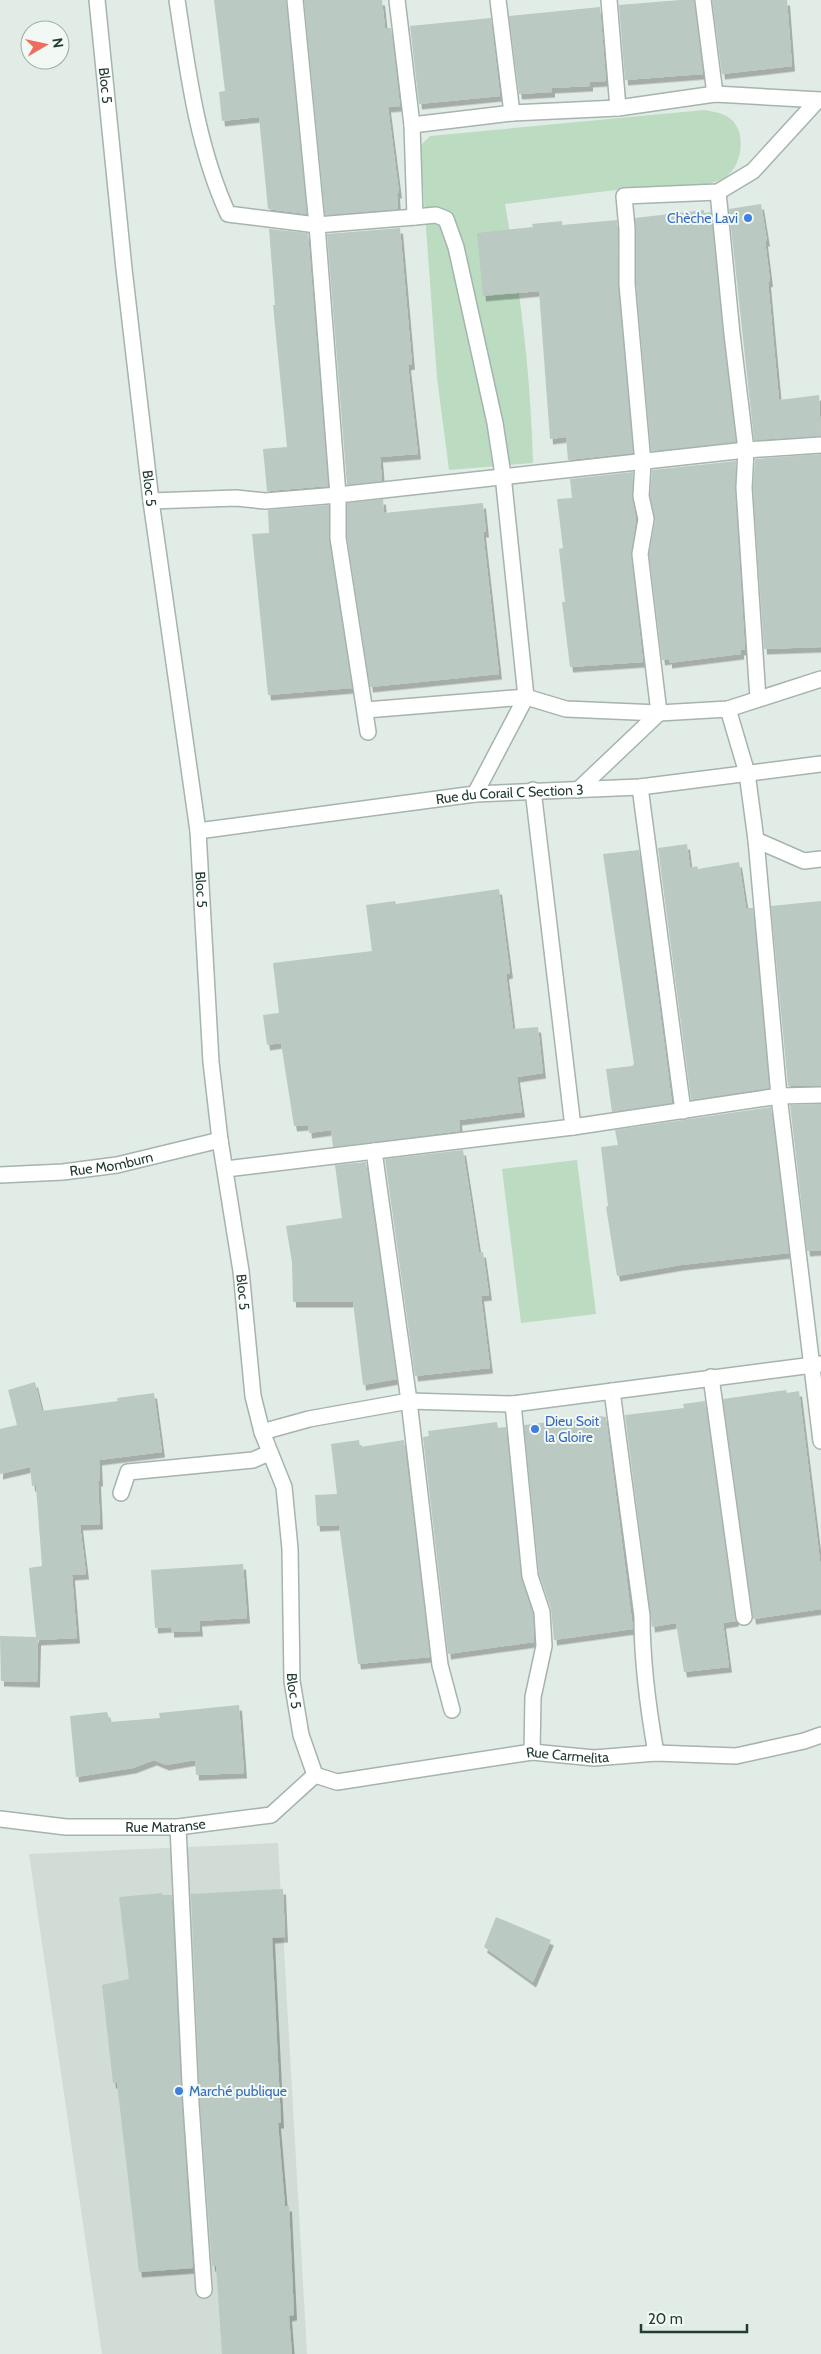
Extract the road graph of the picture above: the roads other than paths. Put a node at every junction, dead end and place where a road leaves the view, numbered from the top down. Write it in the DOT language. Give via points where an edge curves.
graph roads {
  1 [pos="97,0"];
  2 [pos="177,0"];
  3 [pos="295,0"];
  4 [pos="397,0"];
  5 [pos="498,0"];
  6 [pos="609,0"];
  7 [pos="703,0"];
  8 [pos="715,94"];
  9 [pos="819,101"];
  10 [pos="618,108"];
  11 [pos="512,113"];
  12 [pos="412,125"];
  13 [pos="718,192"];
  14 [pos="415,217"];
  15 [pos="318,225"];
  16 [pos="821,445"];
  17 [pos="746,450"];
  18 [pos="643,463"];
  19 [pos="503,475"];
  20 [pos="338,495"];
  21 [pos="151,501"];
  22 [pos="821,679"];
  23 [pos="526,697"];
  24 [pos="758,700"];
  25 [pos="728,709"];
  26 [pos="366,710"];
  27 [pos="659,714"];
  28 [pos="368,732"];
  29 [pos="821,764"];
  30 [pos="747,773"];
  31 [pos="640,787"];
  32 [pos="533,790"];
  33 [pos="578,790"];
  34 [pos="475,794"];
  35 [pos="198,831"];
  36 [pos="756,840"];
  37 [pos="821,859"];
  38 [pos="821,1095"];
  39 [pos="779,1096"];
  40 [pos="683,1110"];
  41 [pos="574,1127"];
  42 [pos="220,1140"];
  43 [pos="374,1151"];
  44 [pos="226,1169"];
  45 [pos="0,1174"];
  46 [pos="816,1365"];
  47 [pos="711,1377"];
  48 [pos="612,1391"];
  49 [pos="409,1401"];
  50 [pos="513,1404"];
  51 [pos="262,1432"];
  52 [pos="821,1441"];
  53 [pos="269,1453"];
  54 [pos="121,1493"];
  55 [pos="744,1618"];
  56 [pos="452,1710"];
  57 [pos="821,1735"];
  58 [pos="532,1752"];
  59 [pos="656,1753"];
  60 [pos="315,1776"];
  61 [pos="0,1819"];
  62 [pos="178,1827"];
  63 [pos="204,2290"];
  1 -- 21 [label="street, Bloc 5"];
  2 -- 15 [label="street" via="195,115 216,188 228,214"];
  3 -- 15 [label="street"];
  4 -- 12 [label="street"];
  5 -- 11 [label="street"];
  6 -- 10 [label="street"];
  7 -- 8 [label="street"];
  8 -- 9 [label="street"];
  8 -- 10 [label="street"];
  9 -- 13 [label="street" via="754,171"];
  10 -- 11 [label="street"];
  11 -- 12 [label="street"];
  12 -- 14 [label="street"];
  13 -- 17 [label="street"];
  13 -- 18 [label="street" via="624,196 626,284"];
  14 -- 15 [label="street"];
  14 -- 19 [label="street" via="436,215 446,219 456,247 495,423"];
  15 -- 20 [label="street"];
  16 -- 17 [label="street"];
  17 -- 18 [label="street"];
  17 -- 24 [label="street" via="744,488"];
  18 -- 19 [label="street"];
  18 -- 27 [label="street" via="641,496 646,519 640,554"];
  19 -- 20 [label="street"];
  19 -- 23 [label="street"];
  20 -- 21 [label="street" via="265,500"];
  20 -- 26 [label="street" via="338,538"];
  21 -- 35 [label="street, Bloc 5"];
  22 -- 24 [label="street"];
  23 -- 26 [label="street"];
  23 -- 27 [label="street" via="566,709"];
  23 -- 34 [label="street"];
  24 -- 25 [label="street"];
  25 -- 27 [label="street"];
  25 -- 30 [label="street"];
  26 -- 28 [label="street"];
  27 -- 33 [label="street"];
  29 -- 30 [label="street, Rue du Corail C Section 3"];
  30 -- 31 [label="street, Rue du Corail C Section 3"];
  30 -- 36 [label="street"];
  31 -- 33 [label="street, Rue du Corail C Section 3"];
  31 -- 40 [label="street"];
  32 -- 33 [label="street, Rue du Corail C Section 3"];
  32 -- 34 [label="street, Rue du Corail C Section 3"];
  32 -- 41 [label="street"];
  34 -- 35 [label="street, Rue du Corail C Section 3"];
  35 -- 42 [label="street, Bloc 5" via="211,1062"];
  36 -- 37 [label="street" via="804,861"];
  36 -- 39 [label="street"];
  38 -- 39 [label="street"];
  39 -- 40 [label="street"];
  39 -- 46 [label="street"];
  40 -- 41 [label="street"];
  41 -- 43 [label="street"];
  42 -- 44 [label="street, Bloc 5"];
  42 -- 45 [label="street, Rue Momburn" via="117,1165 62,1172"];
  43 -- 44 [label="street"];
  43 -- 49 [label="street"];
  44 -- 51 [label="street, Bloc 5" via="241,1271 253,1396"];
  46 -- 47 [label="street"];
  46 -- 52 [label="street"];
  47 -- 48 [label="street"];
  47 -- 55 [label="street"];
  48 -- 50 [label="street"];
  48 -- 59 [label="street" via="642,1616 648,1707"];
  49 -- 50 [label="street"];
  49 -- 51 [label="street" via="309,1419"];
  49 -- 56 [label="street" via="440,1665"];
  50 -- 58 [label="street" via="530,1576 542,1612 544,1646 533,1697"];
  51 -- 53 [label="street, Bloc 5"];
  53 -- 54 [label="street" via="254,1460 128,1472"];
  53 -- 60 [label="street, Bloc 5" via="284,1487 290,1549 292,1681 301,1735"];
  57 -- 59 [label="street, Rue Carmelita" via="736,1756"];
  58 -- 59 [label="street, Rue Carmelita" via="594,1758"];
  58 -- 60 [label="street, Rue Carmelita" via="337,1782"];
  60 -- 62 [label="street, Rue Matranse" via="271,1816"];
  61 -- 62 [label="street, Rue Matranse" via="66,1827"];
  62 -- 63 [label="street" via="191,2104"];
}
